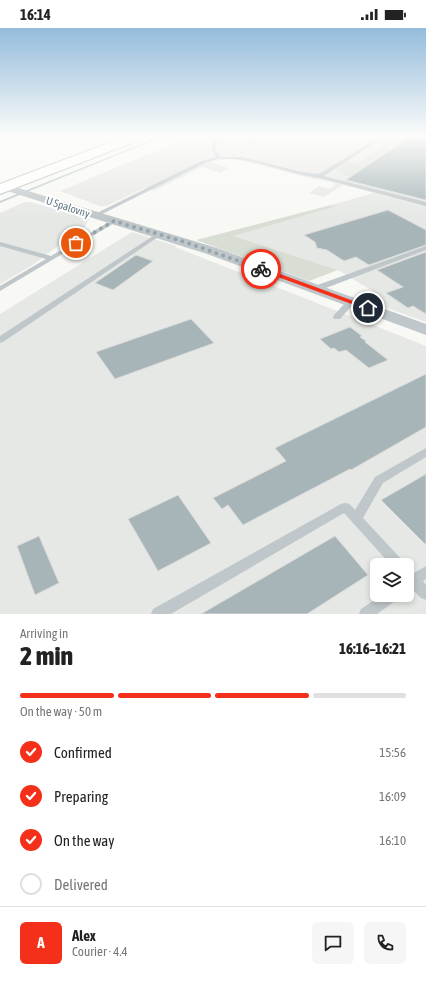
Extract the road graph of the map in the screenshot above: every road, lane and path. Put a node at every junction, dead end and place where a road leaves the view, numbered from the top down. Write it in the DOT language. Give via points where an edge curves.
graph roads {
  1 [pos="70,163"];
  2 [pos="200,163"];
  3 [pos="262,163"];
  4 [pos="340,163"];
  5 [pos="320,176"];
  6 [pos="7,189"];
  7 [pos="426,204"];
  8 [pos="96,215"];
  9 [pos="114,221"];
  10 [pos="159,234"];
  11 [pos="0,244"];
  12 [pos="426,248"];
  13 [pos="51,258"];
  14 [pos="0,289"];
  15 [pos="315,289"];
  16 [pos="351,302"];
  17 [pos="336,317"];
  18 [pos="426,330"];
  19 [pos="0,340"];
  20 [pos="426,452"];
  21 [pos="356,519"];
  22 [pos="392,558"];
  23 [pos="426,572"];
  24 [pos="414,578"];
  25 [pos="414,584"];
  26 [pos="426,594"];
  27 [pos="383,602"];
  28 [pos="158,614"];
  29 [pos="366,614"];
  1 -- 6 [label="main road"];
  2 -- 8 [label="lane"];
  3 -- 5 [label="lane"];
  4 -- 5 [label="lane"];
  5 -- 7 [label="lane"];
  6 -- 8 [label="street, U Spalovny"];
  8 -- 9 [label="street, U Spalovny"];
  9 -- 10 [label="street, U Spalovny"];
  9 -- 13 [label="lane"];
  10 -- 15 [label="street, U Spalovny"];
  10 -- 19 [label="lane"];
  11 -- 13 [label="lane"];
  12 -- 15 [label="lane"];
  13 -- 14 [label="lane"];
  15 -- 16 [label="street, U Spalovny"];
  16 -- 17 [label="lane"];
  16 -- 18 [label="street, U Spalovny"];
  20 -- 21 [label="lane" via="379,480"];
  21 -- 22 [label="lane"];
  21 -- 28 [label="lane" via="345,507"];
  23 -- 24 [label="lane"];
  25 -- 26 [label="lane"];
  27 -- 29 [label="lane"];
}
